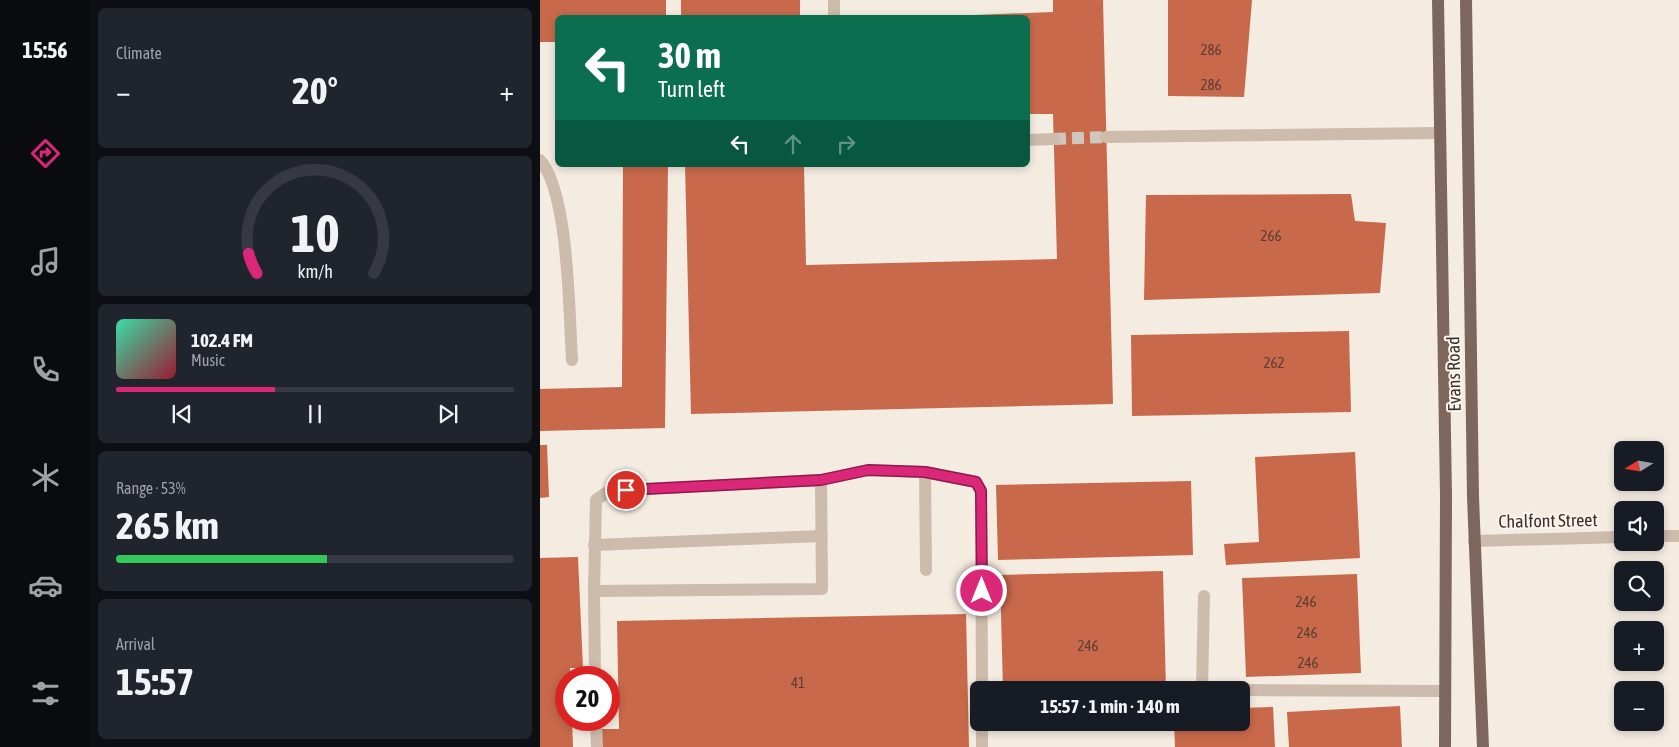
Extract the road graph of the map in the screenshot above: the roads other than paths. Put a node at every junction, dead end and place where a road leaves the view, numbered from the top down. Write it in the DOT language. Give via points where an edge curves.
graph roads {
  1 [pos="834,0"];
  2 [pos="1438,0"];
  3 [pos="1466,0"];
  4 [pos="834,15"];
  5 [pos="1440,133"];
  6 [pos="1106,137"];
  7 [pos="1054,139"];
  8 [pos="1030,140"];
  9 [pos="540,160"];
  10 [pos="572,360"];
  11 [pos="925,472"];
  12 [pos="821,480"];
  13 [pos="822,536"];
  14 [pos="1664,536"];
  15 [pos="1679,536"];
  16 [pos="1614,537"];
  17 [pos="1474,541"];
  18 [pos="594,545"];
  19 [pos="926,570"];
  20 [pos="594,592"];
  21 [pos="1204,596"];
  22 [pos="595,666"];
  23 [pos="982,681"];
  24 [pos="1202,681"];
  25 [pos="1250,690"];
  26 [pos="1445,691"];
  27 [pos="596,731"];
  28 [pos="982,731"];
  29 [pos="597,747"];
  30 [pos="982,747"];
  31 [pos="1445,747"];
  32 [pos="1483,747"];
  1 -- 4 [label="street"];
  2 -- 5 [label="main road, Evans Road"];
  3 -- 17 [label="main road, Evans Road"];
  5 -- 6 [label="street"];
  5 -- 26 [label="main road, Evans Road" via="1446,496"];
  7 -- 8 [label="street"];
  9 -- 10 [label="street" via="557,197 564,233"];
  11 -- 12 [label="street" via="868,470"];
  11 -- 19 [label="street"];
  11 -- 23 [label="street" via="976,482 981,491"];
  12 -- 13 [label="street"];
  12 -- 18 [label="street" via="606,493 596,500"];
  13 -- 18 [label="street"];
  13 -- 20 [label="street" via="822,588"];
  14 -- 15 [label="street"];
  16 -- 17 [label="street, Chalfont Street"];
  17 -- 32 [label="main road, Evans Road"];
  18 -- 20 [label="street"];
  20 -- 22 [label="street"];
  21 -- 24 [label="street"];
  25 -- 26 [label="street"];
  26 -- 31 [label="main road, Evans Road"];
  27 -- 29 [label="street"];
  28 -- 30 [label="street"];
}
